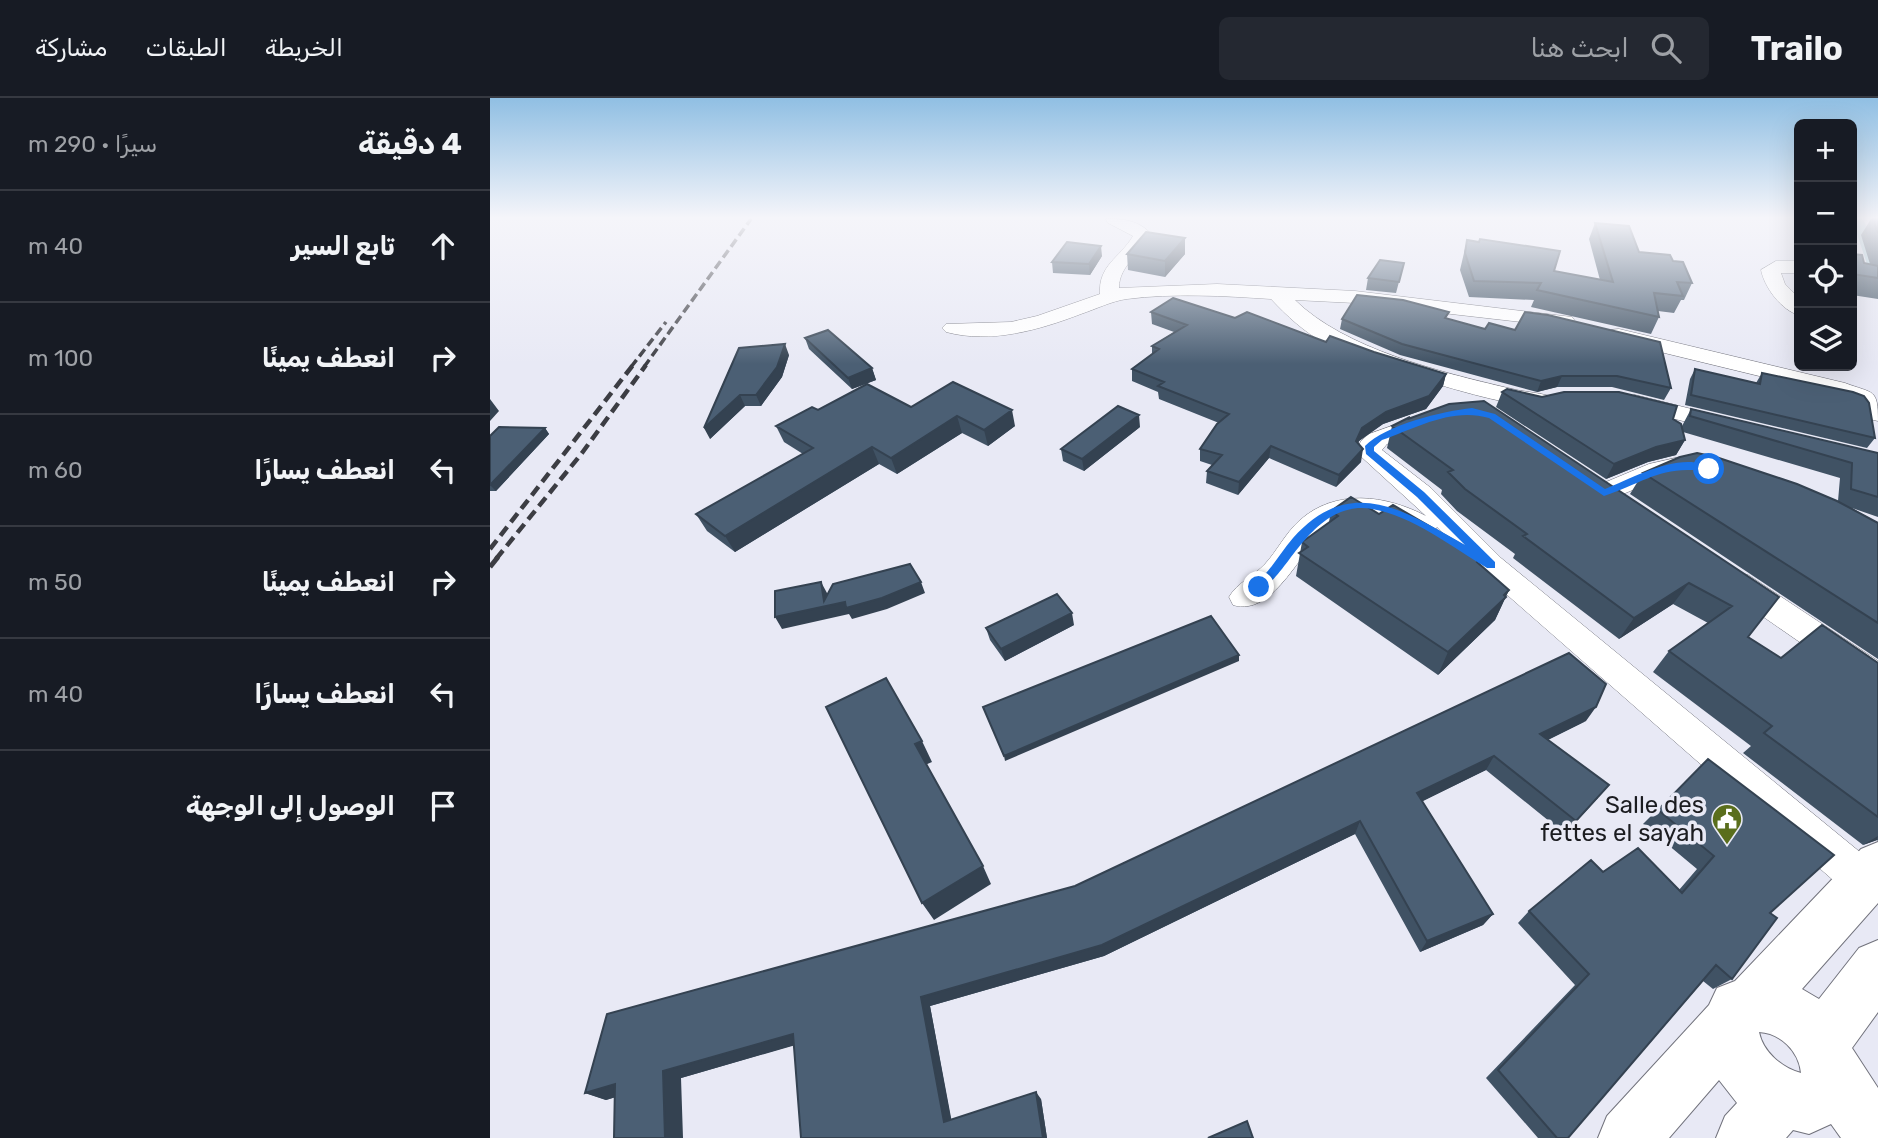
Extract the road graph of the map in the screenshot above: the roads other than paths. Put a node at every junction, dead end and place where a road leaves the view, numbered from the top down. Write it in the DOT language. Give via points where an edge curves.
graph roads {
  1 [pos="1114,268"];
  2 [pos="1775,268"];
  3 [pos="1276,293"];
  4 [pos="1110,297"];
  5 [pos="1794,304"];
  6 [pos="953,328"];
  7 [pos="1846,371"];
  8 [pos="1570,396"];
  9 [pos="1612,397"];
  10 [pos="1872,407"];
  11 [pos="1503,424"];
  12 [pos="1745,429"];
  13 [pos="1709,469"];
  14 [pos="1604,493"];
  15 [pos="1491,565"];
  16 [pos="1718,570"];
  17 [pos="1244,597"];
  18 [pos="1878,678"];
  19 [pos="1870,873"];
  20 [pos="1878,967"];
  21 [pos="1742,1013"];
  22 [pos="1798,1091"];
  23 [pos="1629,1138"];
  24 [pos="1864,1138"];
  25 [pos="1877,1138"];
  1 -- 4 [label="street" via="1107,282"];
  2 -- 5 [label="street" via="1771,277"];
  3 -- 4 [label="street" via="1152,291"];
  3 -- 8 [label="street" via="1305,322 1380,357 1537,402"];
  3 -- 10 [label="street" via="1427,303 1544,317 1836,388"];
  4 -- 6 [label="street" via="1011,328"];
  7 -- 10 [label="street"];
  9 -- 12 [label="street"];
  11 -- 15 [label="street" via="1486,414 1461,411 1378,439 1369,452 1421,495"];
  13 -- 14 [label="street" via="1684,464"];
  15 -- 17 [label="street" via="1402,513 1370,505 1346,506 1317,520 1272,575"];
  15 -- 19 [label="street"];
  16 -- 18 [label="street"];
  19 -- 21 [label="main road"];
  20 -- 22 [label="main road"];
  21 -- 22 [label="main road" via="1734,1051 1753,1079"];
  21 -- 22 [label="main road" via="1777,1005 1801,1020"];
  21 -- 23 [label="main road"];
  22 -- 24 [label="main road"];
  22 -- 25 [label="main road"];
}
